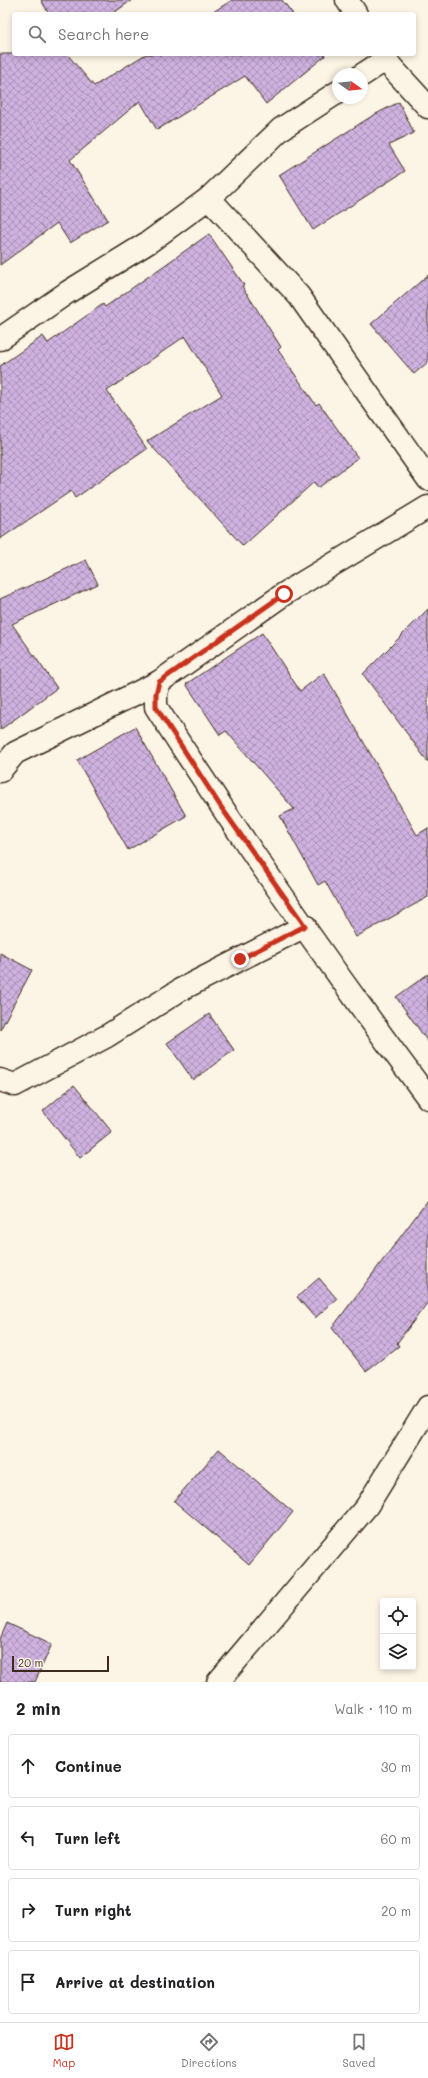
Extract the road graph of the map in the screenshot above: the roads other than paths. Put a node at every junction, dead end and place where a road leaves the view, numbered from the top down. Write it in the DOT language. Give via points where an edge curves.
graph roads {
  1 [pos="347,0"];
  2 [pos="355,12"];
  3 [pos="383,57"];
  4 [pos="368,71"];
  5 [pos="332,96"];
  6 [pos="428,107"];
  7 [pos="209,198"];
  8 [pos="0,339"];
  9 [pos="428,479"];
  10 [pos="428,507"];
  11 [pos="159,682"];
  12 [pos="0,771"];
  13 [pos="305,926"];
  14 [pos="0,1080"];
  15 [pos="428,1098"];
  16 [pos="428,1407"];
  17 [pos="218,1682"];
  1 -- 2 [label="street"];
  3 -- 4 [label="street"];
  3 -- 6 [label="street"];
  5 -- 7 [label="street" via="281,129"];
  7 -- 8 [label="street" via="149,242 68,292"];
  7 -- 9 [label="street" via="299,296"];
  10 -- 11 [label="street" via="284,594"];
  11 -- 12 [label="street" via="15,753"];
  11 -- 13 [label="street" via="156,707 221,807"];
  13 -- 14 [label="street" via="180,990 107,1036 15,1084"];
  13 -- 15 [label="street" via="350,994"];
  16 -- 17 [label="street" via="367,1506"];
}
